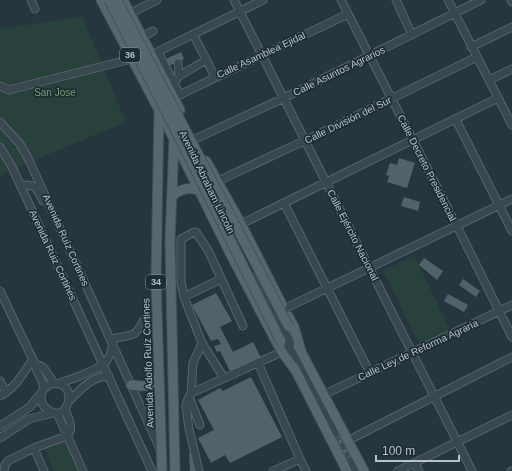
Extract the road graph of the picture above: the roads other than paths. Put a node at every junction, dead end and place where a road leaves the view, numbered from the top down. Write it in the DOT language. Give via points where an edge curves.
graph roads {
  1 [pos="31,0"];
  2 [pos="101,0"];
  3 [pos="109,0"];
  4 [pos="116,0"];
  5 [pos="122,0"];
  6 [pos="157,0"];
  7 [pos="234,0"];
  8 [pos="263,0"];
  9 [pos="341,0"];
  10 [pos="396,0"];
  11 [pos="448,0"];
  12 [pos="481,0"];
  13 [pos="35,9"];
  14 [pos="240,12"];
  15 [pos="129,14"];
  16 [pos="348,14"];
  17 [pos="455,14"];
  18 [pos="118,22"];
  19 [pos="512,27"];
  20 [pos="153,31"];
  21 [pos="193,34"];
  22 [pos="412,35"];
  23 [pos="142,38"];
  24 [pos="471,47"];
  25 [pos="155,53"];
  26 [pos="262,55"];
  27 [pos="369,56"];
  28 [pos="476,56"];
  29 [pos="131,59"];
  30 [pos="206,60"];
  31 [pos="178,63"];
  32 [pos="512,69"];
  33 [pos="179,76"];
  34 [pos="215,77"];
  35 [pos="489,80"];
  36 [pos="174,82"];
  37 [pos="0,86"];
  38 [pos="177,96"];
  39 [pos="284,98"];
  40 [pos="391,98"];
  41 [pos="498,98"];
  42 [pos="159,111"];
  43 [pos="509,112"];
  44 [pos="456,120"];
  45 [pos="0,122"];
  46 [pos="177,125"];
  47 [pos="512,126"];
  48 [pos="306,140"];
  49 [pos="413,141"];
  50 [pos="188,146"];
  51 [pos="0,147"];
  52 [pos="158,160"];
  53 [pos="210,168"];
  54 [pos="197,171"];
  55 [pos="173,172"];
  56 [pos="218,181"];
  57 [pos="327,183"];
  58 [pos="21,186"];
  59 [pos="200,191"];
  60 [pos="172,196"];
  61 [pos="512,199"];
  62 [pos="284,203"];
  63 [pos="499,206"];
  64 [pos="241,224"];
  65 [pos="457,226"];
  66 [pos="512,232"];
  67 [pos="72,254"];
  68 [pos="370,268"];
  69 [pos="221,279"];
  70 [pos="327,289"];
  71 [pos="0,291"];
  72 [pos="184,297"];
  73 [pos="512,305"];
  74 [pos="284,309"];
  75 [pos="500,311"];
  76 [pos="157,312"];
  77 [pos="242,326"];
  78 [pos="512,337"];
  79 [pos="112,341"];
  80 [pos="202,343"];
  81 [pos="301,350"];
  82 [pos="282,352"];
  83 [pos="413,353"];
  84 [pos="512,357"];
  85 [pos="34,361"];
  86 [pos="258,363"];
  87 [pos="104,365"];
  88 [pos="173,368"];
  89 [pos="296,372"];
  90 [pos="370,373"];
  91 [pos="109,376"];
  92 [pos="98,378"];
  93 [pos="159,378"];
  94 [pos="224,378"];
  95 [pos="0,381"];
  96 [pos="56,384"];
  97 [pos="132,385"];
  98 [pos="43,390"];
  99 [pos="3,395"];
  100 [pos="190,395"];
  101 [pos="323,395"];
  102 [pos="434,396"];
  103 [pos="69,401"];
  104 [pos="66,409"];
  105 [pos="55,413"];
  106 [pos="512,415"];
  107 [pos="200,425"];
  108 [pos="0,426"];
  109 [pos="335,434"];
  110 [pos="67,436"];
  111 [pos="0,438"];
  112 [pos="347,441"];
  113 [pos="457,442"];
  114 [pos="34,448"];
  115 [pos="162,452"];
  116 [pos="300,459"];
  117 [pos="415,463"];
  118 [pos="348,465"];
  119 [pos="4,468"];
  120 [pos="44,471"];
  121 [pos="83,471"];
  122 [pos="152,471"];
  123 [pos="162,471"];
  124 [pos="175,471"];
  125 [pos="199,471"];
  126 [pos="273,471"];
  127 [pos="306,471"];
  128 [pos="352,471"];
  129 [pos="356,471"];
  130 [pos="364,471"];
  131 [pos="398,471"];
  132 [pos="419,471"];
  133 [pos="472,471"];
  1 -- 13 [label="street"];
  2 -- 29 [label="main road, Avenida Abraham Lincoln / 36"];
  3 -- 89 [label="main road, Avenida Abraham Lincoln / 36, bridge"];
  4 -- 81 [label="main road, 36, bridge"];
  5 -- 15 [label="main road, Avenida Abraham Lincoln / 36"];
  6 -- 15 [label="street"];
  7 -- 14 [label="street, Calle Ejército Nacional"];
  8 -- 14 [label="street"];
  9 -- 16 [label="street, Calle Decreto Presidencial"];
  10 -- 22 [label="street"];
  11 -- 17 [label="street"];
  12 -- 17 [label="street, Calle Asuntos Agrarios"];
  14 -- 21 [label="street"];
  14 -- 26 [label="street, Calle Ejército Nacional"];
  15 -- 23 [label="main road, Avenida Abraham Lincoln / 36"];
  16 -- 26 [label="street, Calle Asamblea Ejidal"];
  16 -- 27 [label="street, Calle Decreto Presidencial"];
  17 -- 22 [label="street, Calle Asuntos Agrarios"];
  17 -- 24 [label="street"];
  18 -- 46 [label="street"];
  19 -- 24 [label="street"];
  20 -- 23 [label="street"];
  21 -- 25 [label="street"];
  21 -- 30 [label="street"];
  22 -- 27 [label="street, Calle Asuntos Agrarios"];
  23 -- 25 [label="main road, Avenida Abraham Lincoln / 36"];
  24 -- 28 [label="street"];
  25 -- 36 [label="street"];
  25 -- 38 [label="main road, Avenida Abraham Lincoln / 36"];
  26 -- 34 [label="street, Calle Asamblea Ejidal"];
  26 -- 39 [label="street, Calle Ejército Nacional"];
  27 -- 39 [label="street, Calle Asuntos Agrarios"];
  27 -- 40 [label="street, Calle Decreto Presidencial"];
  28 -- 35 [label="street"];
  28 -- 40 [label="street, Calle División del Sur"];
  29 -- 37 [label="street" via="9,90"];
  29 -- 42 [label="main road, Avenida Abraham Lincoln / 36"];
  30 -- 33 [label="street"];
  30 -- 34 [label="street"];
  31 -- 33 [label="street"];
  32 -- 35 [label="street"];
  33 -- 36 [label="street"];
  34 -- 38 [label="street, Calle Asamblea Ejidal"];
  35 -- 41 [label="street"];
  36 -- 38 [label="street"];
  38 -- 46 [label="main road, Avenida Abraham Lincoln / 36"];
  39 -- 48 [label="street, Calle Ejército Nacional"];
  39 -- 50 [label="street, Calle Asuntos Agrarios"];
  40 -- 48 [label="street, Calle División del Sur"];
  40 -- 49 [label="street, Calle Decreto Presidencial"];
  41 -- 43 [label="street"];
  41 -- 44 [label="street"];
  42 -- 46 [label="main road, Avenida Abraham Lincoln / 36"];
  42 -- 52 [label="main road, Avenida Adolfo Ruíz Cortines / 34"];
  43 -- 47 [label="street"];
  44 -- 49 [label="street"];
  44 -- 63 [label="street"];
  45 -- 67 [label="street, Avenida Ruíz Cortines" via="20,144 28,158"];
  46 -- 50 [label="main road, Avenida Abraham Lincoln / 36"];
  46 -- 50 [label="main road, Avenida Abraham Lincoln / 36"];
  46 -- 52 [label="main road"];
  46 -- 55 [label="main road, 34"];
  48 -- 56 [label="street, Calle División del Sur"];
  48 -- 57 [label="street, Calle Ejército Nacional"];
  49 -- 57 [label="street"];
  49 -- 65 [label="street, Calle Decreto Presidencial"];
  50 -- 53 [label="main road, Avenida Abraham Lincoln / 36"];
  50 -- 54 [label="main road, Avenida Abraham Lincoln / 36"];
  50 -- 54 [label="street"];
  50 -- 55 [label="main road"];
  51 -- 58 [label="street, Avenida Ruiz Cortines"];
  52 -- 76 [label="main road, Avenida Adolfo Ruíz Cortines / 34"];
  53 -- 54 [label="main road" via="204,166"];
  53 -- 56 [label="main road, Avenida Abraham Lincoln / 36"];
  54 -- 59 [label="main road, Avenida Abraham Lincoln / 36"];
  54 -- 109 [label="street" via="287,334"];
  55 -- 60 [label="main road, 34"];
  56 -- 64 [label="main road, Avenida Abraham Lincoln / 36"];
  57 -- 62 [label="street"];
  57 -- 68 [label="street, Calle Ejército Nacional"];
  58 -- 67 [label="street" via="28,184 37,190 63,244"];
  58 -- 87 [label="street, Avenida Ruiz Cortines"];
  59 -- 60 [label="main road" via="186,188"];
  59 -- 82 [label="main road, Avenida Abraham Lincoln / 36"];
  60 -- 88 [label="main road, 34" via="170,240"];
  61 -- 63 [label="street"];
  62 -- 64 [label="street"];
  62 -- 70 [label="street"];
  63 -- 65 [label="street"];
  63 -- 66 [label="street"];
  64 -- 74 [label="main road, Avenida Abraham Lincoln / 36"];
  65 -- 68 [label="street"];
  65 -- 75 [label="street, Calle Decreto Presidencial"];
  67 -- 79 [label="street, Avenida Ruíz Cortines"];
  68 -- 70 [label="street"];
  68 -- 83 [label="street, Calle Ejército Nacional"];
  69 -- 72 [label="street"];
  69 -- 72 [label="street" via="209,252 194,232 180,240"];
  69 -- 77 [label="street"];
  70 -- 74 [label="street"];
  70 -- 90 [label="street"];
  71 -- 85 [label="street"];
  72 -- 80 [label="street"];
  73 -- 75 [label="street, Calle Ley de Reforma Agraria"];
  74 -- 81 [label="main road, Avenida Abraham Lincoln / 36" via="294,327"];
  75 -- 78 [label="street, Calle Decreto Presidencial"];
  75 -- 83 [label="street, Calle Ley de Reforma Agraria"];
  76 -- 79 [label="street" via="144,320 134,334"];
  76 -- 88 [label="main road" via="165,316 167,348"];
  76 -- 93 [label="main road, Avenida Adolfo Ruíz Cortines / 34"];
  79 -- 87 [label="street" via="110,355"];
  79 -- 97 [label="street, Avenida Ruíz Cortines"];
  80 -- 94 [label="street"];
  80 -- 100 [label="street" via="193,363"];
  81 -- 101 [label="main road, 36"];
  82 -- 86 [label="street"];
  82 -- 89 [label="main road, Avenida Abraham Lincoln / 36"];
  83 -- 90 [label="street, Calle Ley de Reforma Agraria"];
  83 -- 102 [label="street, Calle Ejército Nacional"];
  84 -- 102 [label="street"];
  85 -- 96 [label="street" via="43,367"];
  85 -- 98 [label="street"];
  85 -- 99 [label="street" via="16,384"];
  86 -- 94 [label="street"];
  86 -- 116 [label="street"];
  87 -- 91 [label="street"];
  87 -- 92 [label="street"];
  87 -- 96 [label="street"];
  88 -- 124 [label="main road, 34"];
  89 -- 118 [label="main road, Avenida Abraham Lincoln / 36"];
  90 -- 101 [label="street, Calle Ley de Reforma Agraria"];
  91 -- 92 [label="street"];
  91 -- 122 [label="street"];
  92 -- 103 [label="street" via="85,385"];
  93 -- 97 [label="main road" via="148,386"];
  93 -- 115 [label="main road, Avenida Adolfo Ruíz Cortines / 34"];
  94 -- 100 [label="street"];
  95 -- 99 [label="street"];
  96 -- 98 [label="street" via="50,384"];
  96 -- 103 [label="street" via="67,390"];
  97 -- 115 [label="street, Avenida Ruíz Cortines"];
  98 -- 105 [label="street" via="42,404 48,411"];
  98 -- 108 [label="street" via="30,407"];
  100 -- 107 [label="street"];
  100 -- 125 [label="street" via="186,406"];
  101 -- 112 [label="main road, 36"];
  102 -- 112 [label="street"];
  102 -- 113 [label="street, Calle Ejército Nacional"];
  103 -- 104 [label="street"];
  104 -- 105 [label="street"];
  104 -- 110 [label="street" via="71,428"];
  105 -- 110 [label="street"];
  105 -- 111 [label="street" via="29,419"];
  106 -- 113 [label="street"];
  110 -- 114 [label="street"];
  110 -- 121 [label="street"];
  112 -- 130 [label="main road, 36"];
  113 -- 117 [label="street"];
  113 -- 133 [label="street, Calle Ejército Nacional"];
  114 -- 119 [label="street" via="8,461"];
  114 -- 120 [label="street"];
  115 -- 123 [label="main road, Avenida Adolfo Ruíz Cortines / 34"];
  115 -- 124 [label="main road"];
  116 -- 126 [label="street"];
  116 -- 127 [label="street"];
  117 -- 131 [label="street"];
  117 -- 132 [label="street"];
  118 -- 128 [label="street"];
  118 -- 129 [label="street"];
}
